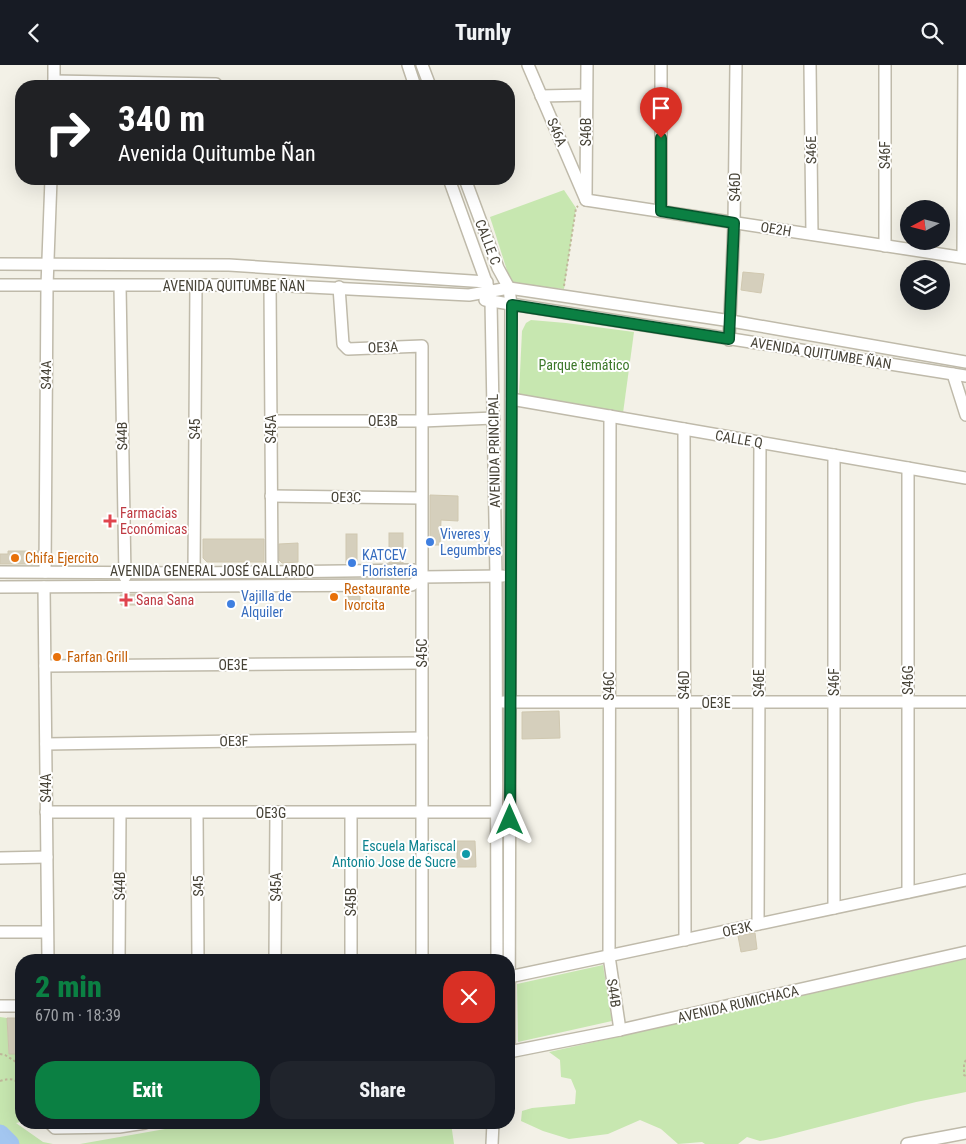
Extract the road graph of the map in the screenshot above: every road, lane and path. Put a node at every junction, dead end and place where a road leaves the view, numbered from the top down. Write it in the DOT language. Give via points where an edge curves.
graph roads {
  1 [pos="54,65"];
  2 [pos="408,65"];
  3 [pos="422,65"];
  4 [pos="528,65"];
  5 [pos="587,65"];
  6 [pos="661,65"];
  7 [pos="736,65"];
  8 [pos="810,65"];
  9 [pos="885,65"];
  10 [pos="964,65"];
  11 [pos="54,80"];
  12 [pos="414,80"];
  13 [pos="428,80"];
  14 [pos="586,95"];
  15 [pos="541,96"];
  16 [pos="51,185"];
  17 [pos="451,185"];
  18 [pos="467,185"];
  19 [pos="586,200"];
  20 [pos="661,211"];
  21 [pos="734,223"];
  22 [pos="812,235"];
  23 [pos="885,245"];
  24 [pos="965,258"];
  25 [pos="0,264"];
  26 [pos="48,264"];
  27 [pos="0,285"];
  28 [pos="196,285"];
  29 [pos="270,285"];
  30 [pos="47,286"];
  31 [pos="120,286"];
  32 [pos="339,287"];
  33 [pos="509,288"];
  34 [pos="490,294"];
  35 [pos="563,296"];
  36 [pos="512,305"];
  37 [pos="731,321"];
  38 [pos="729,339"];
  39 [pos="422,346"];
  40 [pos="966,362"];
  41 [pos="953,374"];
  42 [pos="966,376"];
  43 [pos="511,399"];
  44 [pos="966,415"];
  45 [pos="610,416"];
  46 [pos="494,418"];
  47 [pos="271,421"];
  48 [pos="422,421"];
  49 [pos="684,429"];
  50 [pos="760,442"];
  51 [pos="834,455"];
  52 [pos="908,468"];
  53 [pos="966,478"];
  54 [pos="271,496"];
  55 [pos="422,498"];
  56 [pos="124,571"];
  57 [pos="44,572"];
  58 [pos="272,572"];
  59 [pos="0,573"];
  60 [pos="194,573"];
  61 [pos="496,576"];
  62 [pos="511,576"];
  63 [pos="422,577"];
  64 [pos="0,587"];
  65 [pos="44,587"];
  66 [pos="125,587"];
  67 [pos="422,663"];
  68 [pos="45,666"];
  69 [pos="496,702"];
  70 [pos="510,703"];
  71 [pos="609,703"];
  72 [pos="684,703"];
  73 [pos="759,703"];
  74 [pos="834,703"];
  75 [pos="908,703"];
  76 [pos="966,703"];
  77 [pos="422,738"];
  78 [pos="46,743"];
  79 [pos="46,812"];
  80 [pos="496,812"];
  81 [pos="120,813"];
  82 [pos="197,813"];
  83 [pos="276,813"];
  84 [pos="351,813"];
  85 [pos="422,813"];
  86 [pos="47,857"];
  87 [pos="0,858"];
  88 [pos="966,880"];
  89 [pos="908,893"];
  90 [pos="834,908"];
  91 [pos="758,924"];
  92 [pos="0,932"];
  93 [pos="47,932"];
  94 [pos="685,940"];
  95 [pos="966,952"];
  96 [pos="48,954"];
  97 [pos="119,954"];
  98 [pos="198,954"];
  99 [pos="276,954"];
  100 [pos="351,954"];
  101 [pos="422,954"];
  102 [pos="497,954"];
  103 [pos="509,954"];
  104 [pos="609,956"];
  105 [pos="515,976"];
  106 [pos="0,1006"];
  107 [pos="15,1006"];
  108 [pos="620,1030"];
  109 [pos="515,1051"];
  110 [pos="0,1054"];
  111 [pos="966,1059"];
  112 [pos="15,1061"];
  113 [pos="966,1077"];
  114 [pos="0,1081"];
  115 [pos="15,1081"];
  116 [pos="493,1129"];
  117 [pos="966,1133"];
  118 [pos="931,1142"];
  119 [pos="492,1144"];
  120 [pos="907,1144"];
  1 -- 11 [label="street"];
  2 -- 12 [label="street"];
  3 -- 13 [label="street"];
  4 -- 15 [label="street, S46A"];
  5 -- 14 [label="street, S46B"];
  6 -- 20 [label="street"];
  7 -- 21 [label="street, S46D"];
  8 -- 22 [label="street, S46E"];
  9 -- 23 [label="street, S46F"];
  10 -- 24 [label="street"];
  14 -- 15 [label="street"];
  14 -- 19 [label="street, S46B"];
  15 -- 19 [label="street, S46A"];
  16 -- 26 [label="street, S44A"];
  17 -- 34 [label="street, CALLE C"];
  18 -- 33 [label="street, CALLE C" via="498,268"];
  19 -- 20 [label="street, OE2H"];
  19 -- 35 [label="path" via="576,208"];
  20 -- 21 [label="street, OE2H"];
  21 -- 22 [label="street, OE2H"];
  21 -- 37 [label="street, S46D"];
  22 -- 23 [label="street, OE2H"];
  23 -- 24 [label="street, OE2H"];
  25 -- 26 [label="street"];
  26 -- 30 [label="street, S44A"];
  26 -- 34 [label="street" via="229,265"];
  27 -- 30 [label="street, AVENIDA QUITUMBE ÑAN"];
  28 -- 29 [label="street, AVENIDA QUITUMBE ÑAN"];
  28 -- 31 [label="street, AVENIDA QUITUMBE ÑAN"];
  28 -- 60 [label="street, S45"];
  29 -- 32 [label="street, AVENIDA QUITUMBE ÑAN"];
  29 -- 47 [label="street, S45A"];
  30 -- 31 [label="street, AVENIDA QUITUMBE ÑAN"];
  30 -- 57 [label="street, S44A"];
  31 -- 56 [label="street, S44B"];
  32 -- 34 [label="street, AVENIDA QUITUMBE ÑAN"];
  32 -- 39 [label="street, OE3A" via="345,347"];
  33 -- 34 [label="street, AVENIDA QUITUMBE ÑAN"];
  33 -- 35 [label="street, AVENIDA QUITUMBE ÑAN"];
  33 -- 36 [label="street, CALLE C"];
  34 -- 36 [label="street, AVENIDA QUITUMBE ÑAN"];
  34 -- 46 [label="street, AVENIDA PRINCIPAL"];
  35 -- 37 [label="street, AVENIDA QUITUMBE ÑAN"];
  36 -- 38 [label="street, AVENIDA QUITUMBE ÑAN"];
  36 -- 43 [label="street, AVENIDA PRINCIPAL"];
  37 -- 38 [label="street, S46D"];
  37 -- 40 [label="street, AVENIDA QUITUMBE ÑAN"];
  38 -- 41 [label="street, AVENIDA QUITUMBE ÑAN"];
  39 -- 48 [label="street, S45C"];
  41 -- 42 [label="street, AVENIDA QUITUMBE ÑAN"];
  41 -- 44 [label="street"];
  43 -- 45 [label="street, CALLE Q"];
  43 -- 62 [label="street, AVENIDA PRINCIPAL"];
  45 -- 49 [label="street, CALLE Q"];
  45 -- 71 [label="street, S46C"];
  46 -- 48 [label="street, OE3B"];
  46 -- 61 [label="street, AVENIDA PRINCIPAL"];
  47 -- 48 [label="street, OE3B"];
  47 -- 54 [label="street, S45A"];
  48 -- 55 [label="street, S45C"];
  49 -- 50 [label="street, CALLE Q"];
  49 -- 72 [label="street, S46D"];
  50 -- 51 [label="street, CALLE Q"];
  50 -- 73 [label="street, S46E"];
  51 -- 52 [label="street, CALLE Q"];
  51 -- 74 [label="street, S46F"];
  52 -- 53 [label="street, CALLE Q"];
  52 -- 75 [label="street, S46G"];
  54 -- 55 [label="street, OE3C"];
  54 -- 58 [label="street, S45A"];
  55 -- 63 [label="street, S45C"];
  56 -- 57 [label="street, AVENIDA GENERAL JOSÉ GALLARDO"];
  56 -- 60 [label="street, AVENIDA GENERAL JOSÉ GALLARDO"];
  56 -- 66 [label="street, S44B"];
  57 -- 59 [label="street, AVENIDA GENERAL JOSÉ GALLARDO"];
  58 -- 60 [label="street, AVENIDA GENERAL JOSÉ GALLARDO"];
  58 -- 63 [label="street, AVENIDA GENERAL JOSÉ GALLARDO" via="414,570"];
  61 -- 62 [label="street, AVENIDA GENERAL JOSÉ GALLARDO"];
  61 -- 63 [label="street, AVENIDA GENERAL JOSÉ GALLARDO"];
  61 -- 69 [label="street, AVENIDA PRINCIPAL"];
  62 -- 70 [label="street, AVENIDA PRINCIPAL"];
  63 -- 66 [label="street, AVENIDA GENERAL JOSÉ GALLARDO" via="412,585"];
  63 -- 67 [label="street, S45C"];
  64 -- 65 [label="street, AVENIDA GENERAL JOSÉ GALLARDO"];
  65 -- 66 [label="street, AVENIDA GENERAL JOSÉ GALLARDO"];
  65 -- 68 [label="street, S44A"];
  67 -- 68 [label="street, OE3E"];
  67 -- 77 [label="street, S45C"];
  68 -- 78 [label="street, S44A"];
  69 -- 70 [label="street, OE3E"];
  69 -- 80 [label="street, AVENIDA PRINCIPAL"];
  70 -- 71 [label="street, OE3E"];
  70 -- 103 [label="street, AVENIDA PRINCIPAL"];
  71 -- 72 [label="street, OE3E"];
  71 -- 104 [label="street, S46C"];
  72 -- 73 [label="street, OE3E"];
  72 -- 94 [label="street, S46D"];
  73 -- 74 [label="street, OE3E"];
  73 -- 91 [label="street, S46E"];
  74 -- 75 [label="street, OE3E"];
  74 -- 90 [label="street, S46F"];
  75 -- 76 [label="street, OE3E"];
  75 -- 89 [label="street, S46G"];
  77 -- 78 [label="street, OE3F"];
  77 -- 85 [label="street, S45C"];
  78 -- 79 [label="street, S44A"];
  79 -- 81 [label="street, OE3G"];
  79 -- 86 [label="street, S44A"];
  80 -- 85 [label="street, OE3G"];
  80 -- 102 [label="street, AVENIDA PRINCIPAL"];
  81 -- 82 [label="street, OE3G"];
  81 -- 97 [label="street, S44B"];
  82 -- 83 [label="street, OE3G"];
  82 -- 98 [label="street, S45"];
  83 -- 84 [label="street, OE3G"];
  83 -- 99 [label="street, S45A"];
  84 -- 85 [label="street, OE3G"];
  84 -- 100 [label="street, S45B"];
  85 -- 101 [label="street, S45C"];
  86 -- 87 [label="street"];
  86 -- 93 [label="street, S44A"];
  88 -- 89 [label="street, OE3K"];
  89 -- 90 [label="street, OE3K"];
  90 -- 91 [label="street, OE3K"];
  91 -- 94 [label="street, OE3K"];
  92 -- 93 [label="street"];
  93 -- 96 [label="street, S44A"];
  94 -- 104 [label="street, OE3K"];
  95 -- 108 [label="street, AVENIDA RUMICHACA"];
  104 -- 105 [label="street, OE3K"];
  104 -- 108 [label="street, S44B"];
  106 -- 107 [label="street"];
  108 -- 109 [label="street, AVENIDA RUMICHACA"];
  110 -- 112 [label="path"];
  111 -- 113 [label="path"];
  114 -- 115 [label="path" via="12,1078"];
  116 -- 119 [label="street"];
  117 -- 118 [label="street"];
  118 -- 120 [label="street"];
}
